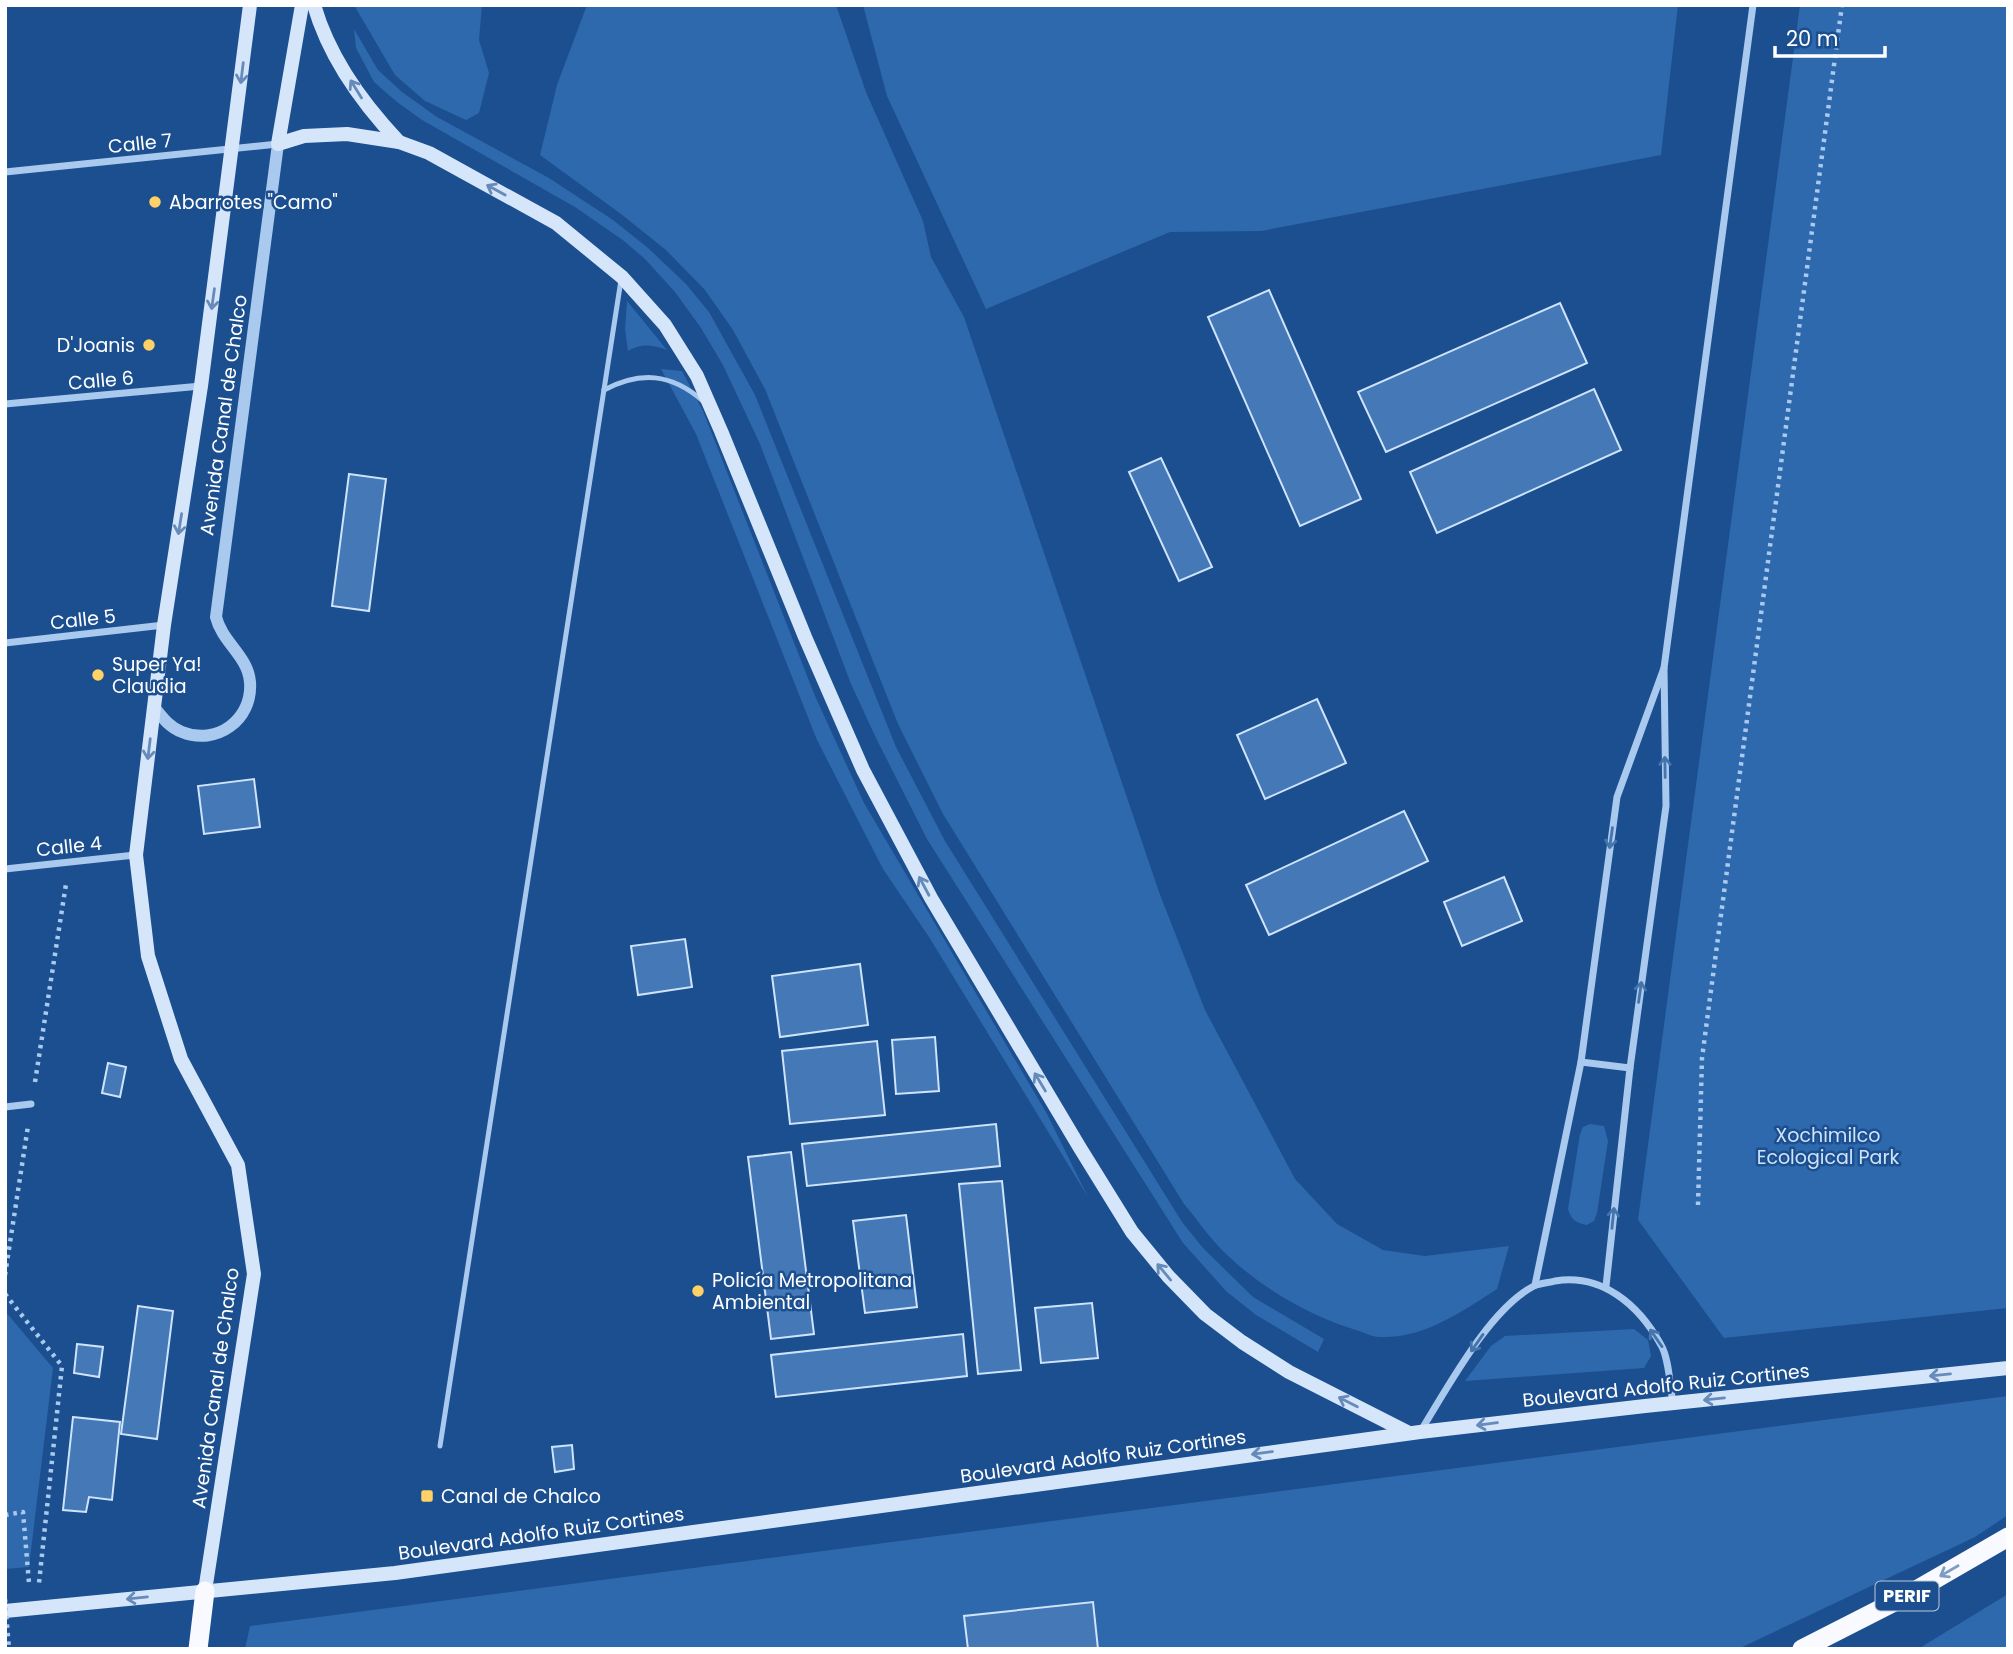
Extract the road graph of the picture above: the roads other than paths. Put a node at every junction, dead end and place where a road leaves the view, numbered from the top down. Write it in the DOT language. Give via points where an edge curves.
graph roads {
  1 [pos="250,5"];
  2 [pos="302,5"];
  3 [pos="314,5"];
  4 [pos="1753,5"];
  5 [pos="399,142"];
  6 [pos="278,144"];
  7 [pos="232,150"];
  8 [pos="5,172"];
  9 [pos="622,277"];
  10 [pos="201,386"];
  11 [pos="604,390"];
  12 [pos="5,404"];
  13 [pos="713,414"];
  14 [pos="164,625"];
  15 [pos="5,643"];
  16 [pos="1664,668"];
  17 [pos="154,707"];
  18 [pos="136,855"];
  19 [pos="5,869"];
  20 [pos="1581,1062"];
  21 [pos="1630,1068"];
  22 [pos="32,1104"];
  23 [pos="5,1107"];
  24 [pos="1535,1285"];
  25 [pos="1606,1286"];
  26 [pos="2008,1368"];
  27 [pos="1673,1403"];
  28 [pos="1414,1433"];
  29 [pos="440,1446"];
  30 [pos="2008,1537"];
  31 [pos="205,1591"];
  32 [pos="5,1611"];
  33 [pos="198,1649"];
  34 [pos="1802,1649"];
  1 -- 7 [label="main road, Avenida Canal de Chalco, one-way"];
  2 -- 6 [label="main road, Avenida Canal de Chalco"];
  5 -- 3 [label="main road, one-way" via="370,112 333,52"];
  4 -- 16 [label="street"];
  5 -- 6 [label="main road" via="346,134 304,136"];
  9 -- 5 [label="main road, one-way" via="556,223 429,153"];
  6 -- 7 [label="street, Calle 7"];
  6 -- 17 [label="street, Avenida Canal de Chalco" via="216,617 223,635 245,663 250,694 239,719 214,735 180,731 165,722"];
  7 -- 8 [label="street, Calle 7"];
  7 -- 10 [label="main road, Avenida Canal de Chalco, one-way"];
  9 -- 11 [label="lane"];
  9 -- 13 [label="main road" via="665,324"];
  10 -- 12 [label="street, Calle 6"];
  10 -- 14 [label="main road, Avenida Canal de Chalco, one-way"];
  11 -- 13 [label="lane" via="635,377 671,380 702,399"];
  11 -- 29 [label="lane"];
  28 -- 13 [label="main road, one-way" via="1289,1372 1242,1342 1196,1305 1132,1232 931,898 863,770"];
  14 -- 15 [label="street, Calle 5"];
  14 -- 17 [label="main road, Avenida Canal de Chalco"];
  16 -- 20 [label="street, one-way" via="1617,797"];
  21 -- 16 [label="street, one-way" via="1666,806"];
  17 -- 18 [label="main road, Avenida Canal de Chalco, one-way"];
  18 -- 19 [label="street, Calle 4"];
  18 -- 31 [label="main road, Avenida Canal de Chalco" via="149,956 181,1059 238,1165 254,1274"];
  20 -- 21 [label="street"];
  20 -- 24 [label="street"];
  25 -- 21 [label="street, one-way"];
  22 -- 23 [label="street"];
  24 -- 25 [label="street" via="1572,1278"];
  24 -- 28 [label="street, one-way" via="1505,1309 1480,1338"];
  27 -- 25 [label="street, one-way" via="1663,1347 1631,1306"];
  26 -- 27 [label="main road, Boulevard Adolfo Ruiz Cortines, one-way"];
  27 -- 28 [label="main road, Boulevard Adolfo Ruiz Cortines, one-way"];
  28 -- 31 [label="main road, Boulevard Adolfo Ruiz Cortines, one-way" via="395,1573"];
  30 -- 34 [label="highway, PERIF, one-way"];
  31 -- 32 [label="main road, Boulevard Adolfo Ruiz Cortines, one-way"];
  31 -- 33 [label="highway"];
}
